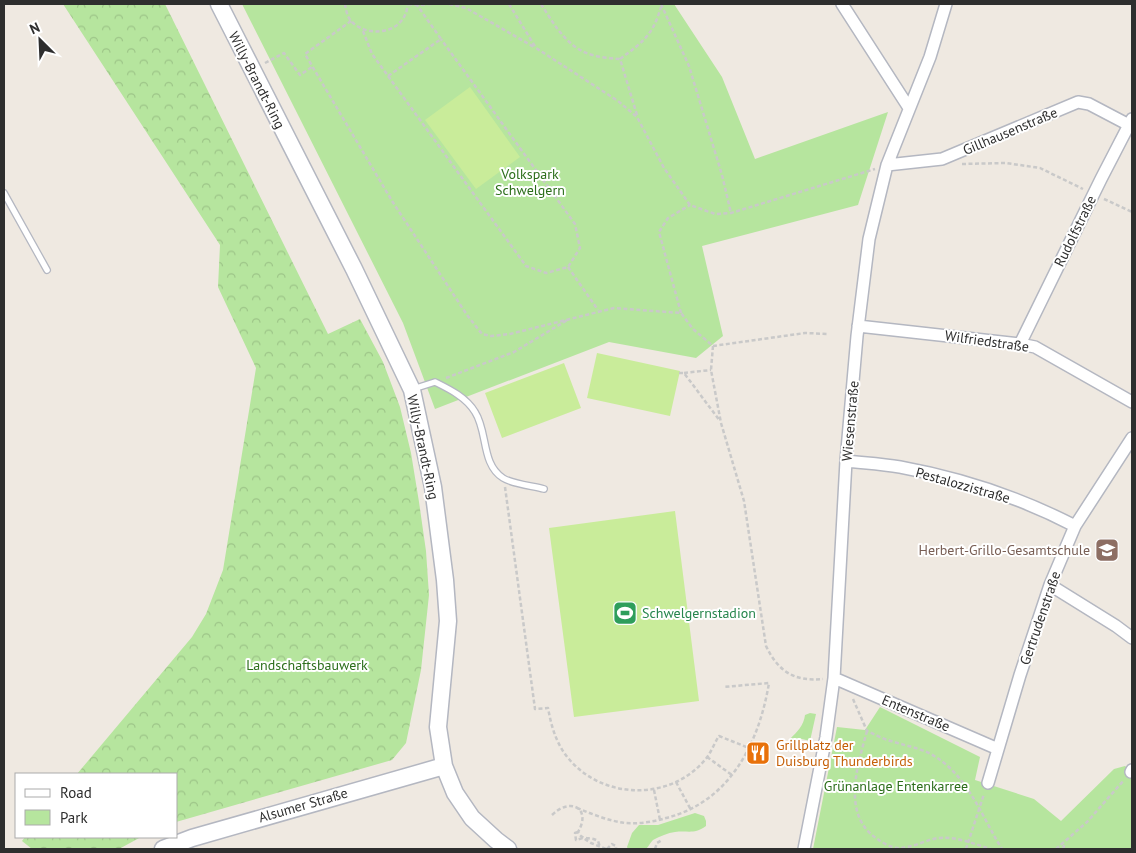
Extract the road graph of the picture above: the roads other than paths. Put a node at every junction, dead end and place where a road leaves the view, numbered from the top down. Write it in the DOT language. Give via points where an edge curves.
graph roads {
  1 [pos="219,4"];
  2 [pos="842,4"];
  3 [pos="946,4"];
  4 [pos="910,108"];
  5 [pos="1130,122"];
  6 [pos="887,165"];
  7 [pos="4,193"];
  8 [pos="47,270"];
  9 [pos="858,326"];
  10 [pos="1020,344"];
  11 [pos="412,390"];
  12 [pos="1132,402"];
  13 [pos="1132,438"];
  14 [pos="846,461"];
  15 [pos="544,489"];
  16 [pos="1075,526"];
  17 [pos="1050,585"];
  18 [pos="1132,638"];
  19 [pos="834,678"];
  20 [pos="998,748"];
  21 [pos="444,766"];
  22 [pos="988,783"];
  23 [pos="163,849"];
  24 [pos="508,849"];
  25 [pos="804,849"];
  1 -- 11 [label="main road, Willy-Brandt-Ring"];
  2 -- 4 [label="street"];
  3 -- 4 [label="street, Wiesenstraße"];
  4 -- 6 [label="street, Wiesenstraße"];
  5 -- 6 [label="street, Gillhausenstraße" via="1078,102 942,159"];
  5 -- 10 [label="street, Rudolfstraße"];
  6 -- 9 [label="street, Wiesenstraße" via="869,239"];
  7 -- 8 [label="lane"];
  9 -- 10 [label="street, Wilfriedstraße"];
  9 -- 14 [label="street, Wiesenstraße"];
  10 -- 12 [label="street, Wilfriedstraße" via="1035,347"];
  11 -- 15 [label="lane" via="435,382 455,393 475,412 483,428 493,468 504,478"];
  11 -- 21 [label="main road, Willy-Brandt-Ring" via="433,487 445,580 448,621 438,727"];
  13 -- 16 [label="street, Gertrudenstraße"];
  14 -- 16 [label="street, Pestalozzistraße" via="900,467 965,482 1044,510"];
  14 -- 19 [label="street, Wiesenstraße"];
  16 -- 17 [label="street, Gertrudenstraße"];
  17 -- 18 [label="street"];
  17 -- 20 [label="street, Gertrudenstraße"];
  19 -- 20 [label="street, Entenstraße"];
  19 -- 25 [label="street, Wiesenstraße"];
  20 -- 22 [label="street, Gertrudenstraße"];
  21 -- 23 [label="main road, Alsumer Straße"];
  21 -- 24 [label="main road, Willy-Brandt-Ring" via="455,793 472,818"];
}
